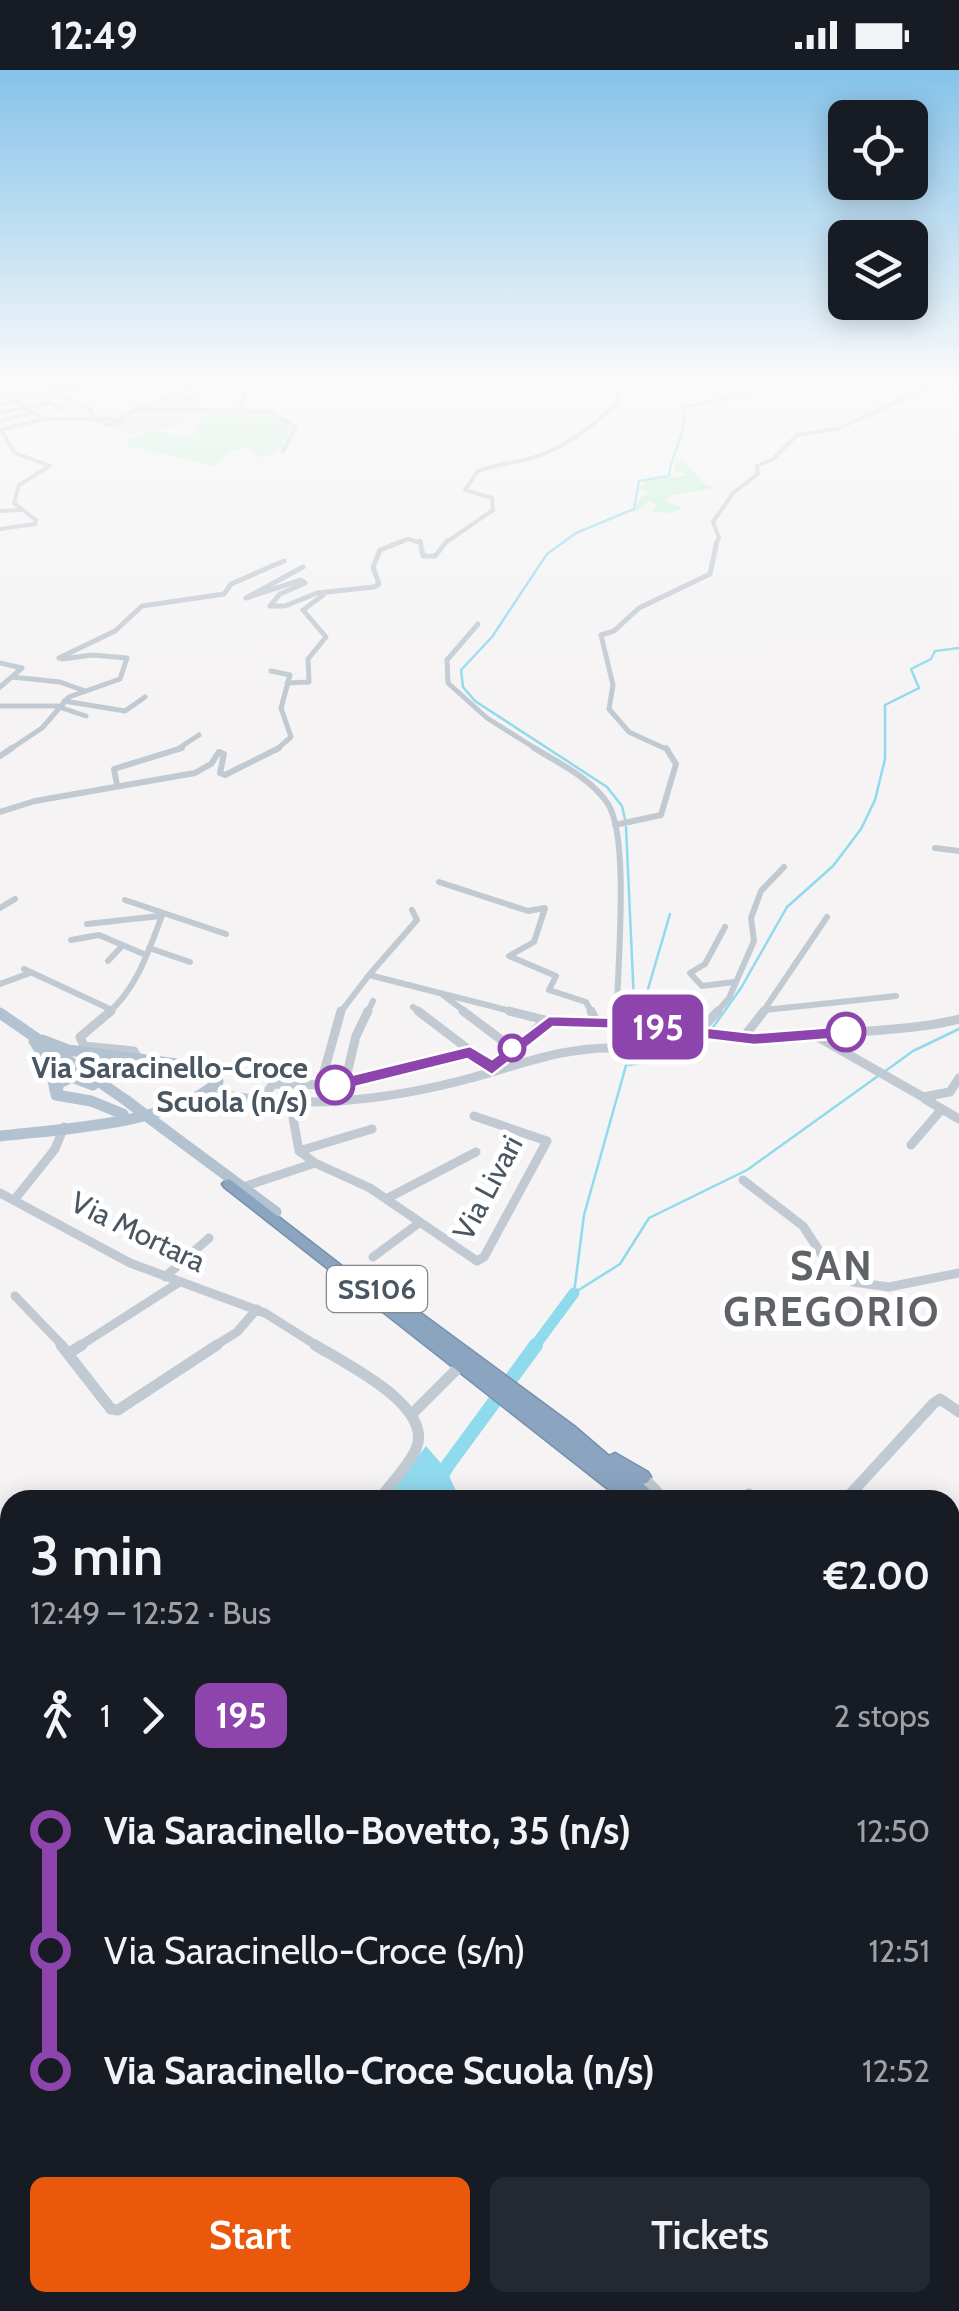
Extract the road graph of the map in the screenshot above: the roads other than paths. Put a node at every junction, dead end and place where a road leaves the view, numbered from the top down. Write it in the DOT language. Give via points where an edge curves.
graph roads {
  1 [pos="23,484"];
  2 [pos="469,484"];
  3 [pos="745,484"];
  4 [pos="22,510"];
  5 [pos="0,511"];
  6 [pos="0,529"];
  7 [pos="284,561"];
  8 [pos="303,567"];
  9 [pos="325,593"];
  10 [pos="478,624"];
  11 [pos="0,663"];
  12 [pos="271,671"];
  13 [pos="12,677"];
  14 [pos="288,682"];
  15 [pos="0,687"];
  16 [pos="85,691"];
  17 [pos="144,697"];
  18 [pos="61,705"];
  19 [pos="0,706"];
  20 [pos="86,716"];
  21 [pos="199,735"];
  22 [pos="0,756"];
  23 [pos="117,785"];
  24 [pos="0,812"];
  25 [pos="615,824"];
  26 [pos="935,848"];
  27 [pos="959,852"];
  28 [pos="784,867"];
  29 [pos="439,882"];
  30 [pos="15,899"];
  31 [pos="125,900"];
  32 [pos="0,908"];
  33 [pos="412,910"];
  34 [pos="161,915"];
  35 [pos="827,917"];
  36 [pos="87,924"];
  37 [pos="725,927"];
  38 [pos="226,934"];
  39 [pos="72,940"];
  40 [pos="122,946"];
  41 [pos="148,952"];
  42 [pos="108,962"];
  43 [pos="190,962"];
  44 [pos="369,974"];
  45 [pos="734,982"];
  46 [pos="0,984"];
  47 [pos="443,994"];
  48 [pos="896,996"];
  49 [pos="373,1001"];
  50 [pos="413,1007"];
  51 [pos="112,1010"];
  52 [pos="765,1010"];
  53 [pos="0,1017"];
  54 [pos="959,1020"];
  55 [pos="549,1021"];
  56 [pos="596,1022"];
  57 [pos="619,1023"];
  58 [pos="700,1032"];
  59 [pos="816,1036"];
  60 [pos="743,1038"];
  61 [pos="38,1040"];
  62 [pos="512,1048"];
  63 [pos="614,1048"];
  64 [pos="470,1052"];
  65 [pos="116,1056"];
  66 [pos="140,1060"];
  67 [pos="491,1071"];
  68 [pos="959,1078"];
  69 [pos="346,1082"];
  70 [pos="320,1086"];
  71 [pos="104,1087"];
  72 [pos="212,1092"];
  73 [pos="56,1095"];
  74 [pos="923,1098"];
  75 [pos="259,1103"];
  76 [pos="290,1106"];
  77 [pos="125,1107"];
  78 [pos="102,1109"];
  79 [pos="941,1110"];
  80 [pos="474,1116"];
  81 [pos="959,1120"];
  82 [pos="64,1127"];
  83 [pos="161,1130"];
  84 [pos="372,1130"];
  85 [pos="0,1136"];
  86 [pos="911,1145"];
  87 [pos="299,1150"];
  88 [pos="476,1152"];
  89 [pos="315,1164"];
  90 [pos="742,1180"];
  91 [pos="228,1184"];
  92 [pos="242,1188"];
  93 [pos="0,1192"];
  94 [pos="15,1199"];
  95 [pos="386,1199"];
  96 [pos="273,1215"];
  97 [pos="419,1223"];
  98 [pos="209,1238"];
  99 [pos="374,1257"];
  100 [pos="959,1273"];
  101 [pos="165,1277"];
  102 [pos="178,1283"];
  103 [pos="15,1296"];
  104 [pos="257,1309"];
  105 [pos="69,1353"];
  106 [pos="470,1367"];
  107 [pos="959,1412"];
  108 [pos="412,1415"];
  109 [pos="557,1427"];
  110 [pos="643,1477"];
  111 [pos="386,1490"];
  112 [pos="623,1490"];
  113 [pos="637,1490"];
  114 [pos="656,1490"];
  115 [pos="854,1490"];
  1 -- 4 [label="street" via="14,503"];
  2 -- 9 [label="street" via="465,490 490,497 492,510 451,534 435,556 422,556 416,539 384,547 373,567 378,585"];
  3 -- 25 [label="street" via="713,522 719,538 710,574 639,608 601,635 614,675 609,709 629,732 665,746 676,764 661,815"];
  4 -- 5 [label="street"];
  4 -- 6 [label="street" via="35,524"];
  7 -- 16 [label="street" via="231,584 224,594 137,608 115,631 59,658 126,658 120,678"];
  8 -- 9 [label="street" via="246,598 300,580 305,583 270,606"];
  9 -- 14 [label="street" via="303,610 326,637 308,659 309,682"];
  10 -- 25 [label="street" via="445,663 448,681 480,714 592,784"];
  11 -- 13 [label="street" via="22,668"];
  12 -- 14 [label="street" via="289,674"];
  13 -- 15 [label="street"];
  13 -- 16 [label="street" via="66,681"];
  14 -- 23 [label="street" via="281,708 291,737 272,755 225,775 219,752 195,773"];
  16 -- 18 [label="street"];
  17 -- 18 [label="street" via="126,711"];
  18 -- 19 [label="street"];
  18 -- 20 [label="street"];
  18 -- 22 [label="street" via="42,728"];
  21 -- 23 [label="street" via="182,749 114,769"];
  23 -- 24 [label="street"];
  25 -- 57 [label="street"];
  26 -- 27 [label="street"];
  28 -- 45 [label="street" via="760,891 754,941"];
  29 -- 56 [label="street" via="528,910 545,908 534,942 508,956 556,976 550,990 586,1002"];
  30 -- 32 [label="street"];
  31 -- 34 [label="street"];
  33 -- 44 [label="street" via="417,920"];
  34 -- 36 [label="street"];
  34 -- 38 [label="street"];
  34 -- 41 [label="street"];
  35 -- 52 [label="street"];
  37 -- 45 [label="street" via="705,964 690,973 702,986"];
  39 -- 40 [label="street" via="100,935"];
  40 -- 41 [label="street"];
  40 -- 42 [label="street"];
  41 -- 43 [label="street"];
  41 -- 51 [label="street"];
  44 -- 47 [label="street"];
  44 -- 70 [label="street" via="348,995"];
  45 -- 58 [label="street"];
  46 -- 51 [label="street" via="27,971"];
  47 -- 55 [label="street"];
  47 -- 62 [label="street"];
  48 -- 52 [label="street"];
  49 -- 69 [label="street" via="356,1036"];
  50 -- 64 [label="street"];
  51 -- 66 [label="street" via="82,1031 80,1042 134,1051"];
  52 -- 60 [label="street"];
  53 -- 61 [label="main road"];
  54 -- 59 [label="street"];
  55 -- 56 [label="street"];
  55 -- 62 [label="street"];
  56 -- 57 [label="street"];
  57 -- 58 [label="street"];
  58 -- 60 [label="street"];
  59 -- 60 [label="street"];
  59 -- 74 [label="street"];
  61 -- 65 [label="main road"];
  61 -- 71 [label="main road"];
  61 -- 73 [label="main road"];
  62 -- 67 [label="street"];
  63 -- 67 [label="street" via="572,1048"];
  64 -- 67 [label="street"];
  64 -- 69 [label="street"];
  65 -- 66 [label="main road"];
  65 -- 71 [label="main road" via="98,1064"];
  66 -- 72 [label="main road" via="210,1070 218,1082"];
  67 -- 76 [label="street" via="410,1092"];
  68 -- 74 [label="street" via="950,1092"];
  69 -- 70 [label="street"];
  70 -- 75 [label="street" via="273,1084"];
  71 -- 73 [label="main road" via="72,1077 59,1083"];
  71 -- 77 [label="main road"];
  72 -- 75 [label="street"];
  72 -- 77 [label="main road"];
  73 -- 78 [label="main road"];
  74 -- 79 [label="street"];
  75 -- 76 [label="street"];
  76 -- 87 [label="street"];
  77 -- 78 [label="main road"];
  77 -- 83 [label="main road, bridge"];
  78 -- 82 [label="main road" via="93,1122"];
  79 -- 81 [label="street"];
  79 -- 86 [label="street"];
  80 -- 97 [label="street, Via Livari" via="543,1138 545,1147 484,1257 477,1261"];
  82 -- 85 [label="main road"];
  82 -- 94 [label="street"];
  83 -- 91 [label="main road"];
  83 -- 92 [label="main road"];
  84 -- 87 [label="street"];
  87 -- 89 [label="street, Via Livari"];
  88 -- 95 [label="street" via="444,1176"];
  89 -- 92 [label="street"];
  89 -- 95 [label="street, Via Livari"];
  90 -- 100 [label="street" via="791,1213 826,1262 856,1282 916,1286"];
  91 -- 96 [label="highway"];
  92 -- 96 [label="main road"];
  93 -- 94 [label="street, Via Mortara"];
  94 -- 101 [label="street, Via Mortara"];
  95 -- 97 [label="street, Via Livari"];
  96 -- 106 [label="highway, SS106"];
  97 -- 99 [label="street"];
  98 -- 101 [label="street"];
  101 -- 102 [label="street, Via Mortara"];
  102 -- 104 [label="street, Via Mortara"];
  102 -- 105 [label="street"];
  103 -- 105 [label="street"];
  104 -- 105 [label="street" via="238,1332 118,1410"];
  104 -- 108 [label="street, Via Mortara" via="402,1400"];
  106 -- 108 [label="street"];
  106 -- 109 [label="highway, SS106"];
  107 -- 115 [label="street" via="940,1399 933,1404"];
  108 -- 111 [label="street" via="416,1449"];
  109 -- 110 [label="highway"];
  109 -- 112 [label="highway, SS106"];
  109 -- 113 [label="highway, SS106"];
  110 -- 114 [label="street"];
}
